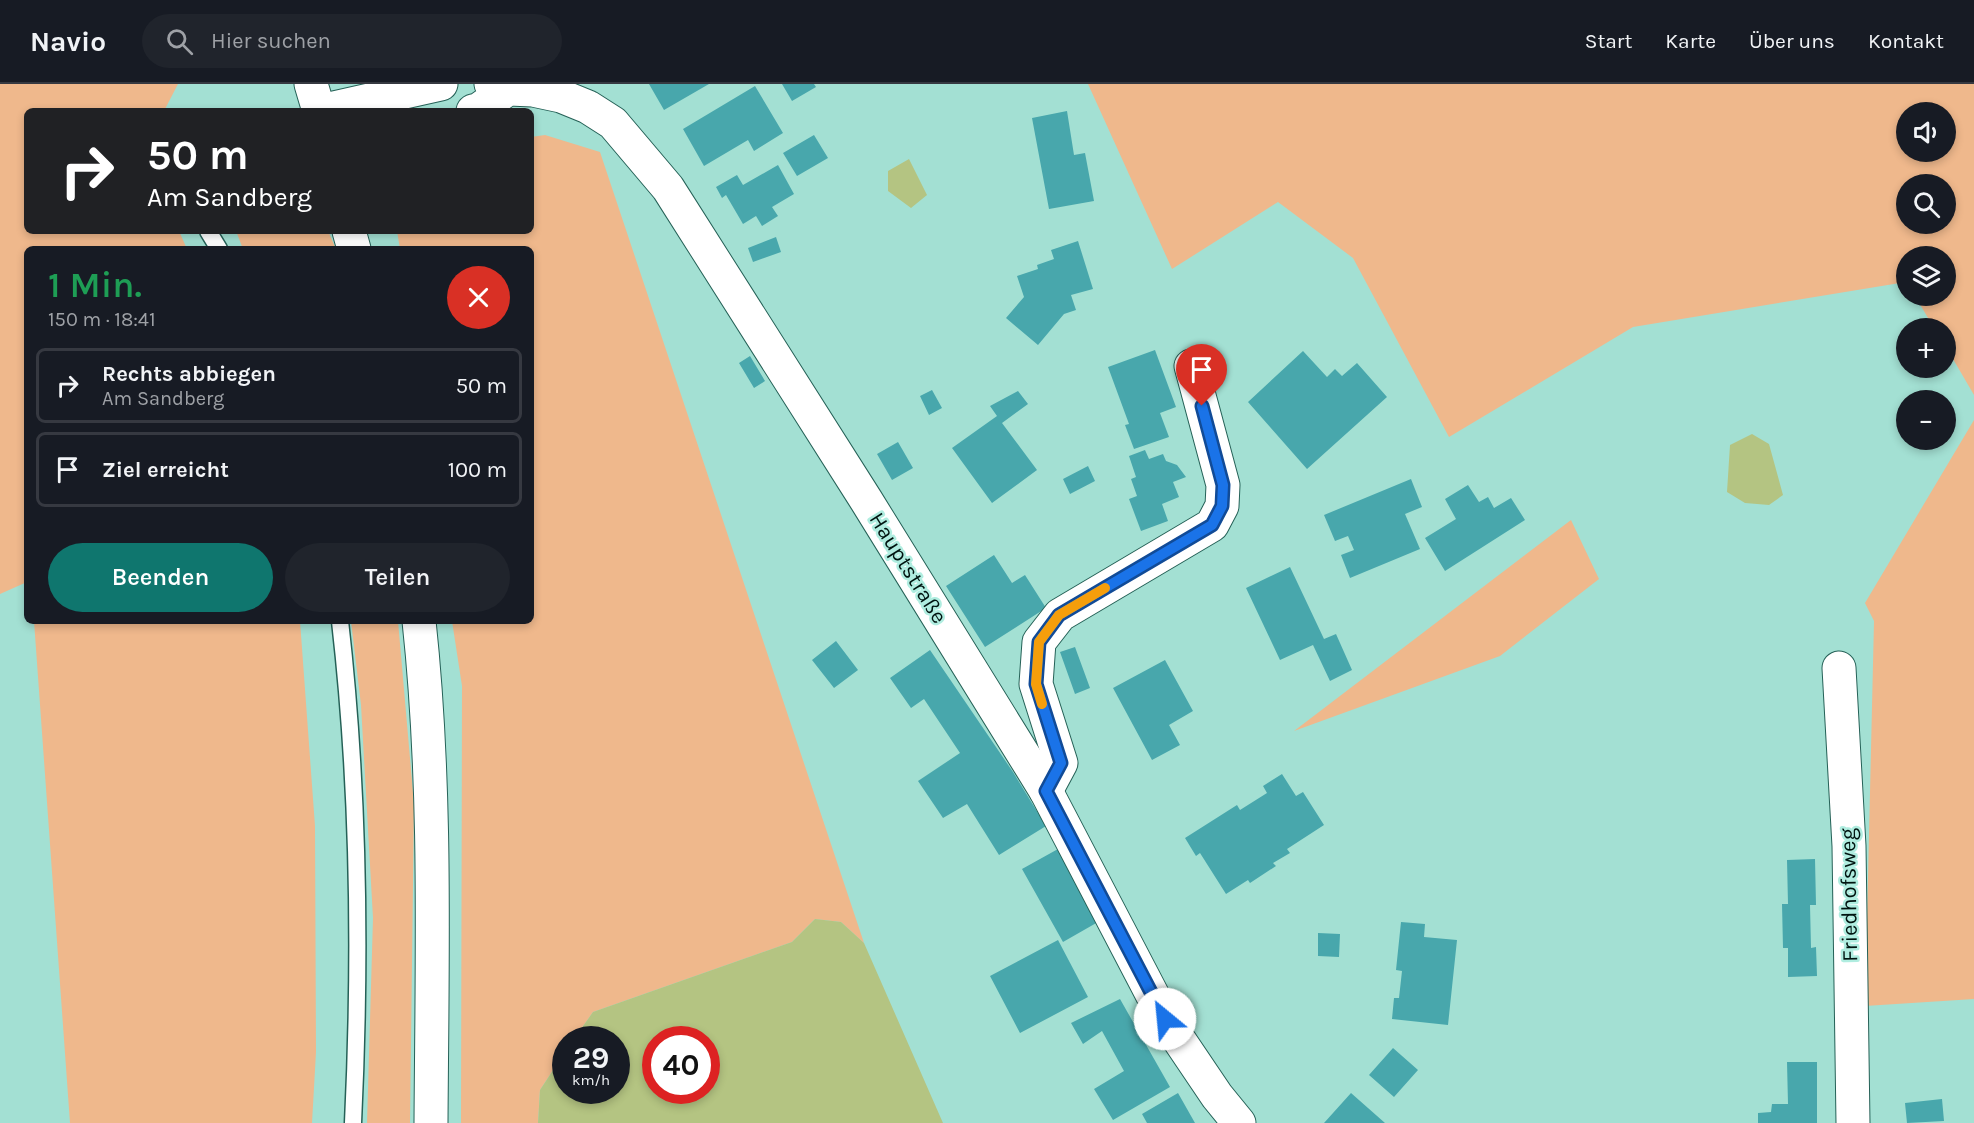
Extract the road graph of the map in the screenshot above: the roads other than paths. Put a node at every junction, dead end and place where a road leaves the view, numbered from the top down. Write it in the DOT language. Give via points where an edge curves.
graph roads {
  1 [pos="311,84"];
  2 [pos="441,84"];
  3 [pos="500,86"];
  4 [pos="560,90"];
  5 [pos="318,108"];
  6 [pos="333,108"];
  7 [pos="480,108"];
  8 [pos="1191,366"];
  9 [pos="340,624"];
  10 [pos="419,624"];
  11 [pos="1839,668"];
  12 [pos="1046,791"];
  13 [pos="353,1123"];
  14 [pos="431,1123"];
  15 [pos="1239,1123"];
  16 [pos="1853,1123"];
  1 -- 5 [label="street"];
  2 -- 6 [label="street"];
  3 -- 4 [label="street, Hauptstraße"];
  3 -- 7 [label="street"];
  4 -- 12 [label="street, Hauptstraße" via="613,123 668,188"];
  8 -- 12 [label="street" via="1223,485 1222,506 1212,525 1059,615 1039,642 1036,684 1061,763"];
  9 -- 13 [label="lane" via="348,690 358,886"];
  10 -- 14 [label="street" via="429,734"];
  11 -- 16 [label="street, Friedhofsweg" via="1849,846"];
  12 -- 15 [label="street, Hauptstraße" via="1165,1019"];
}
